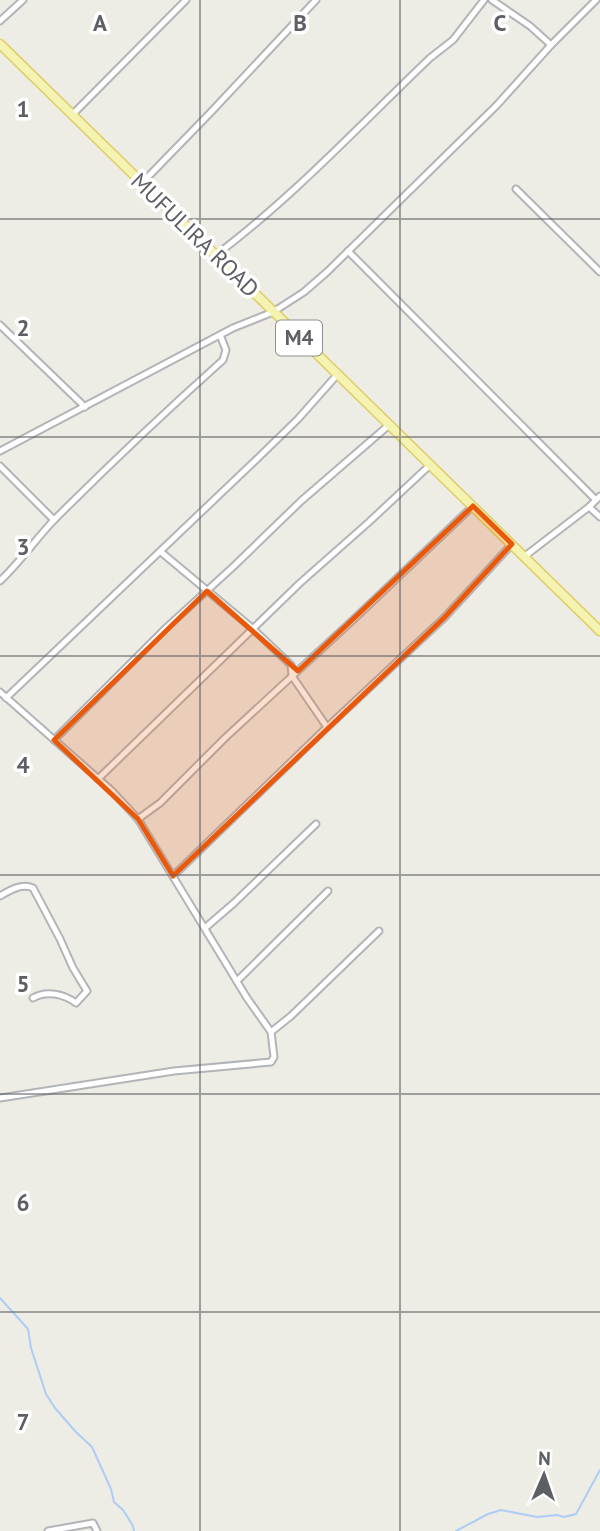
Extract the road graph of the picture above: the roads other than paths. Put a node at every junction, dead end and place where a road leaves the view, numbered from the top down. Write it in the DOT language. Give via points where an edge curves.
graph roads {
  1 [pos="23,0"];
  2 [pos="186,0"];
  3 [pos="316,0"];
  4 [pos="484,0"];
  5 [pos="492,0"];
  6 [pos="596,0"];
  7 [pos="0,21"];
  8 [pos="0,44"];
  9 [pos="551,45"];
  10 [pos="72,115"];
  11 [pos="142,183"];
  12 [pos="516,189"];
  13 [pos="348,251"];
  14 [pos="216,255"];
  15 [pos="600,272"];
  16 [pos="273,312"];
  17 [pos="0,325"];
  18 [pos="220,335"];
  19 [pos="337,375"];
  20 [pos="85,407"];
  21 [pos="389,425"];
  22 [pos="0,451"];
  23 [pos="430,465"];
  24 [pos="0,466"];
  25 [pos="598,498"];
  26 [pos="473,506"];
  27 [pos="589,507"];
  28 [pos="600,517"];
  29 [pos="54,520"];
  30 [pos="512,544"];
  31 [pos="161,552"];
  32 [pos="525,556"];
  33 [pos="0,581"];
  34 [pos="207,591"];
  35 [pos="252,628"];
  36 [pos="600,631"];
  37 [pos="292,677"];
  38 [pos="0,692"];
  39 [pos="6,698"];
  40 [pos="327,727"];
  41 [pos="54,740"];
  42 [pos="98,779"];
  43 [pos="138,819"];
  44 [pos="316,824"];
  45 [pos="173,876"];
  46 [pos="328,891"];
  47 [pos="0,896"];
  48 [pos="205,928"];
  49 [pos="379,931"];
  50 [pos="237,981"];
  51 [pos="33,998"];
  52 [pos="271,1032"];
  53 [pos="0,1098"];
  54 [pos="48,1531"];
  55 [pos="97,1531"];
  1 -- 7 [label="street"];
  2 -- 10 [label="street"];
  3 -- 11 [label="street"];
  4 -- 14 [label="street" via="453,40 286,197"];
  5 -- 9 [label="street"];
  6 -- 9 [label="street"];
  8 -- 10 [label="main road, MUFULIRA ROAD / M4"];
  9 -- 13 [label="street" via="497,105"];
  10 -- 11 [label="main road, MUFULIRA ROAD / M4"];
  11 -- 14 [label="main road, MUFULIRA ROAD / M4"];
  12 -- 15 [label="street"];
  13 -- 16 [label="street" via="304,292"];
  13 -- 25 [label="street"];
  14 -- 16 [label="main road, MUFULIRA ROAD / M4"];
  16 -- 18 [label="street"];
  16 -- 19 [label="main road, MUFULIRA ROAD / M4"];
  17 -- 20 [label="street"];
  18 -- 20 [label="street"];
  18 -- 29 [label="street" via="226,351 223,360"];
  19 -- 21 [label="main road, MUFULIRA ROAD / M4"];
  19 -- 31 [label="street" via="299,419"];
  20 -- 22 [label="street"];
  21 -- 23 [label="main road, MUFULIRA ROAD / M4"];
  21 -- 34 [label="street"];
  23 -- 26 [label="main road, MUFULIRA ROAD / M4"];
  23 -- 35 [label="street"];
  24 -- 29 [label="street"];
  25 -- 27 [label="street"];
  26 -- 30 [label="main road, MUFULIRA ROAD / M4"];
  26 -- 37 [label="street"];
  27 -- 28 [label="street"];
  27 -- 32 [label="street"];
  29 -- 33 [label="street"];
  30 -- 32 [label="main road, MUFULIRA ROAD / M4"];
  30 -- 40 [label="street" via="444,618"];
  31 -- 34 [label="street"];
  31 -- 39 [label="street"];
  32 -- 36 [label="main road, MUFULIRA ROAD / M4"];
  34 -- 35 [label="street"];
  34 -- 41 [label="street"];
  35 -- 37 [label="street" via="291,665"];
  35 -- 42 [label="street"];
  37 -- 40 [label="street"];
  37 -- 43 [label="street"];
  38 -- 39 [label="street"];
  39 -- 41 [label="street"];
  40 -- 45 [label="street"];
  41 -- 42 [label="street"];
  42 -- 43 [label="street"];
  43 -- 45 [label="street"];
  44 -- 48 [label="street"];
  45 -- 48 [label="street"];
  46 -- 50 [label="street"];
  47 -- 51 [label="street" via="20,887 33,888 87,990 76,1003 54,994"];
  48 -- 50 [label="street"];
  49 -- 52 [label="street"];
  50 -- 52 [label="street"];
  52 -- 53 [label="street" via="271,1062 174,1071"];
  54 -- 55 [label="street" via="93,1522"];
}
